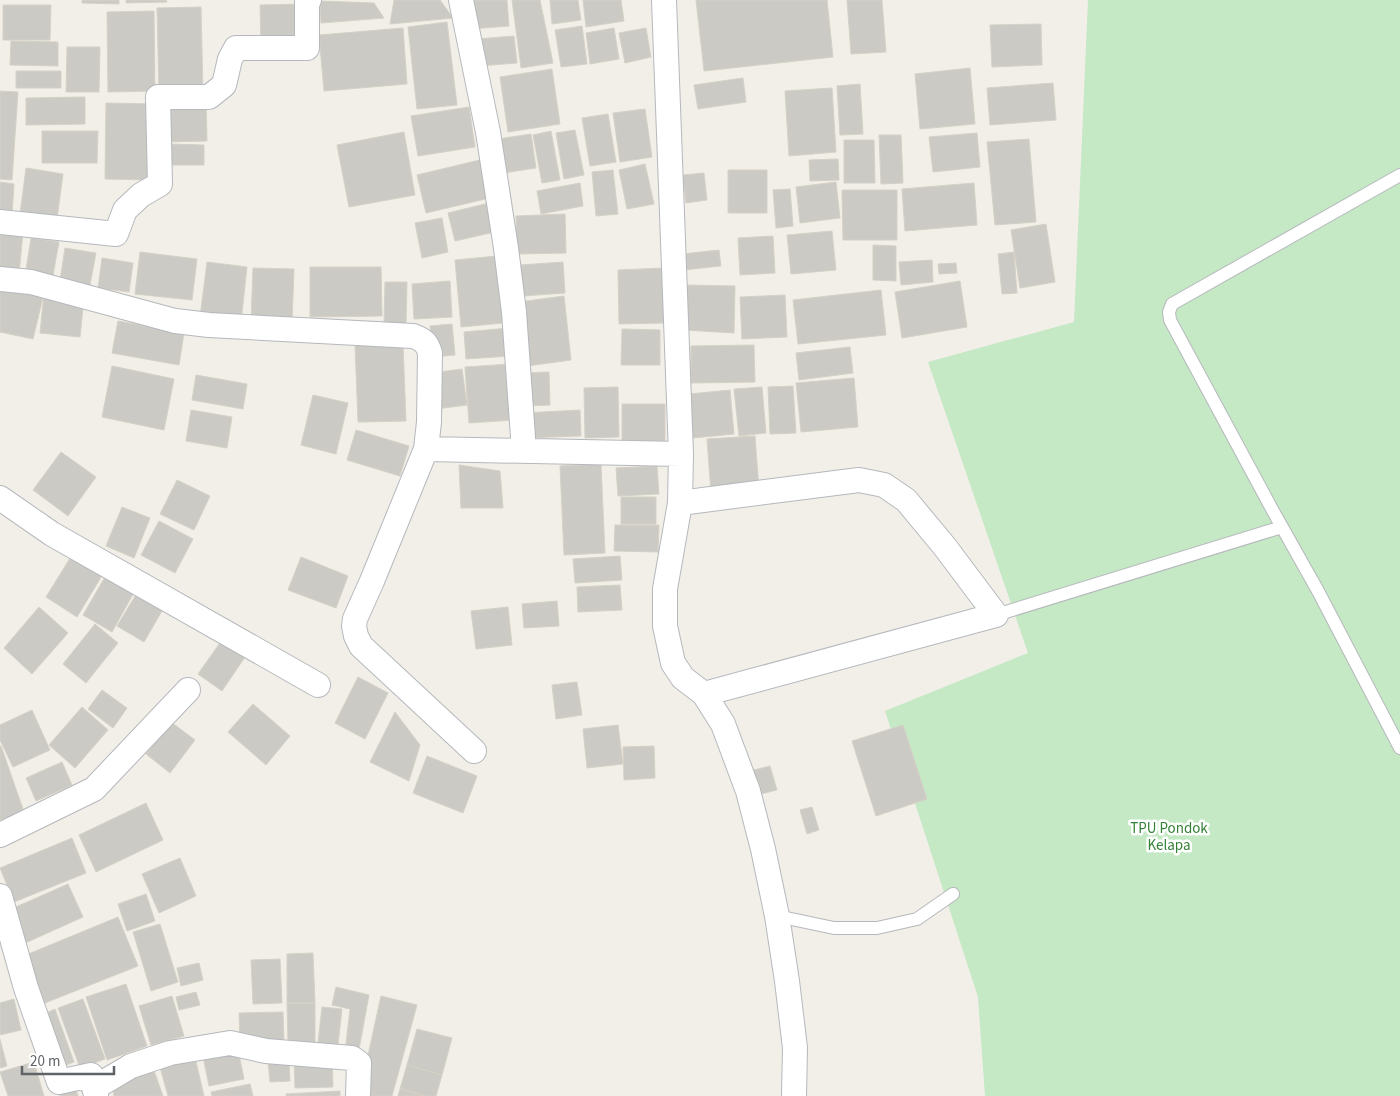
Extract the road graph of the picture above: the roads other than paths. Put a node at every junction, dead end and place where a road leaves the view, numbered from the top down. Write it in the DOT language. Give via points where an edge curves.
graph roads {
  1 [pos="309,0"];
  2 [pos="461,0"];
  3 [pos="664,0"];
  4 [pos="1400,175"];
  5 [pos="0,222"];
  6 [pos="0,279"];
  7 [pos="426,449"];
  8 [pos="524,451"];
  9 [pos="681,454"];
  10 [pos="0,498"];
  11 [pos="680,503"];
  12 [pos="1282,527"];
  13 [pos="996,615"];
  14 [pos="318,685"];
  15 [pos="188,690"];
  16 [pos="704,694"];
  17 [pos="1400,748"];
  18 [pos="474,751"];
  19 [pos="0,835"];
  20 [pos="953,894"];
  21 [pos="0,896"];
  22 [pos="777,916"];
  23 [pos="95,1092"];
  24 [pos="358,1096"];
  25 [pos="794,1096"];
  1 -- 5 [label="street" via="307,48 236,48 224,85 209,97 158,97 160,184 141,195 126,210 116,234"];
  2 -- 8 [label="street" via="488,132 506,248"];
  3 -- 9 [label="street"];
  4 -- 12 [label="lane" via="1172,304 1169,312 1170,320"];
  6 -- 7 [label="street" via="30,282 175,321 424,340 430,354"];
  7 -- 8 [label="street"];
  7 -- 18 [label="street" via="355,619 355,630 362,646"];
  8 -- 9 [label="street"];
  9 -- 11 [label="street"];
  10 -- 14 [label="street" via="52,534"];
  11 -- 13 [label="street" via="859,480 884,485 906,500"];
  11 -- 16 [label="street" via="665,589 664,626 673,663 683,678"];
  12 -- 13 [label="lane"];
  12 -- 17 [label="lane"];
  13 -- 16 [label="street"];
  15 -- 19 [label="street" via="94,789"];
  16 -- 22 [label="street" via="723,724 748,791"];
  20 -- 22 [label="lane" via="917,919 877,928 834,928"];
  21 -- 23 [label="street" via="26,988 59,1082 91,1075"];
  22 -- 25 [label="street" via="795,1048"];
  23 -- 24 [label="street" via="132,1066 170,1053 230,1043 266,1051 352,1058 359,1063"];
}
